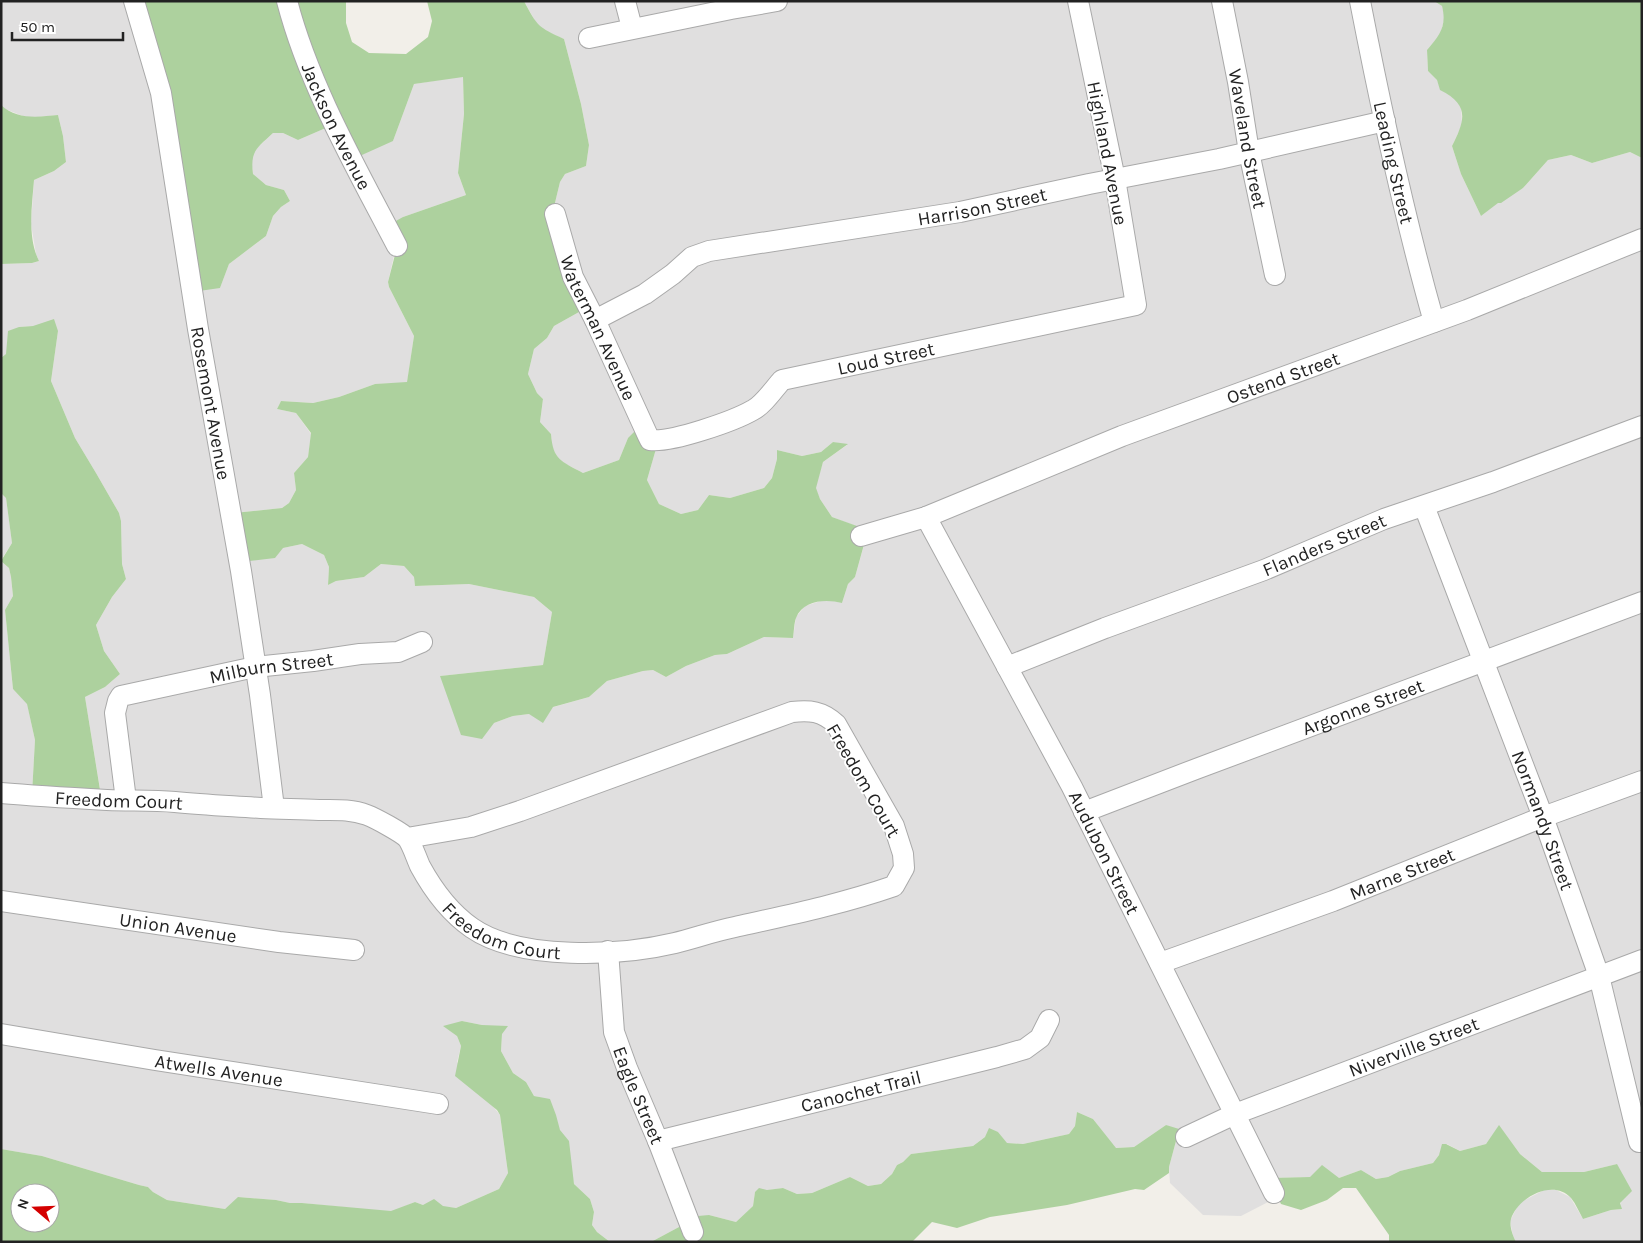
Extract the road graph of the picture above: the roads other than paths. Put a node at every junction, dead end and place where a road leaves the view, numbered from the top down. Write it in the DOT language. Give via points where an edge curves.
graph roads {
  1 [pos="134,1"];
  2 [pos="287,1"];
  3 [pos="625,1"];
  4 [pos="777,1"];
  5 [pos="1078,1"];
  6 [pos="1222,1"];
  7 [pos="1360,1"];
  8 [pos="632,28"];
  9 [pos="589,38"];
  10 [pos="1385,121"];
  11 [pos="1249,152"];
  12 [pos="1114,179"];
  13 [pos="554,214"];
  14 [pos="1642,239"];
  15 [pos="397,246"];
  16 [pos="1275,275"];
  17 [pos="1136,305"];
  18 [pos="595,320"];
  19 [pos="1434,322"];
  20 [pos="1642,426"];
  21 [pos="650,440"];
  22 [pos="1424,506"];
  23 [pos="926,517"];
  24 [pos="861,536"];
  25 [pos="1642,602"];
  26 [pos="422,642"];
  27 [pos="1484,662"];
  28 [pos="256,667"];
  29 [pos="1007,667"];
  30 [pos="1642,781"];
  31 [pos="1,793"];
  32 [pos="126,800"];
  33 [pos="274,808"];
  34 [pos="1084,812"];
  35 [pos="1543,817"];
  36 [pos="407,838"];
  37 [pos="1,901"];
  38 [pos="354,950"];
  39 [pos="608,952"];
  40 [pos="1642,960"];
  41 [pos="1160,963"];
  42 [pos="1599,976"];
  43 [pos="1049,1020"];
  44 [pos="1,1034"];
  45 [pos="438,1104"];
  46 [pos="1235,1114"];
  47 [pos="1186,1137"];
  48 [pos="658,1141"];
  49 [pos="1639,1142"];
  50 [pos="1274,1193"];
  51 [pos="694,1232"];
  1 -- 28 [label="street, Rosemont Avenue" via="161,93"];
  2 -- 15 [label="street, Jackson Avenue" via="295,31 319,90"];
  3 -- 8 [label="street"];
  4 -- 8 [label="street"];
  5 -- 12 [label="street, Highland Avenue"];
  6 -- 11 [label="street, Waveland Street"];
  7 -- 10 [label="street, Leading Street"];
  8 -- 9 [label="street"];
  10 -- 11 [label="street, Harrison Street"];
  10 -- 19 [label="street, Leading Street" via="1414,251"];
  11 -- 12 [label="street, Harrison Street"];
  11 -- 16 [label="street, Waveland Street"];
  12 -- 17 [label="street, Highland Avenue"];
  12 -- 18 [label="street, Harrison Street" via="960,212 710,251 692,257 645,294"];
  13 -- 18 [label="street, Waterman Avenue" via="574,277"];
  14 -- 19 [label="street, Ostend Street"];
  17 -- 21 [label="street, Loud Street" via="782,380 754,410 668,440"];
  18 -- 21 [label="street, Waterman Avenue"];
  19 -- 23 [label="street, Ostend Street" via="1122,436"];
  20 -- 22 [label="street, Flanders Street"];
  22 -- 27 [label="street, Normandy Street"];
  22 -- 29 [label="street, Flanders Street"];
  23 -- 24 [label="street, Ostend Street"];
  23 -- 29 [label="street, Audubon Street"];
  25 -- 27 [label="street, Argonne Street"];
  26 -- 28 [label="street, Milburn Street" via="398,652"];
  27 -- 34 [label="street, Argonne Street"];
  27 -- 35 [label="street, Normandy Street"];
  28 -- 32 [label="street, Milburn Street" via="121,696 115,713"];
  28 -- 33 [label="street, Rosemont Avenue"];
  29 -- 34 [label="street, Audubon Street"];
  30 -- 35 [label="street, Marne Street"];
  31 -- 32 [label="street, Freedom Court"];
  32 -- 33 [label="street, Freedom Court"];
  33 -- 36 [label="street, Freedom Court" via="347,810 380,821"];
  34 -- 41 [label="street, Audubon Street"];
  35 -- 41 [label="street, Marne Street" via="1333,901"];
  35 -- 42 [label="street, Normandy Street"];
  36 -- 39 [label="street, Freedom Court" via="436,894 472,928 486,936 516,946 566,952"];
  36 -- 39 [label="street, Freedom Court" via="472,827 792,712 809,710 828,717 836,724 894,826 904,868 894,886 818,909 675,943"];
  37 -- 38 [label="street, Union Avenue"];
  39 -- 48 [label="street, Eagle Street" via="614,1032"];
  40 -- 42 [label="street, Niverville Street"];
  41 -- 46 [label="street, Audubon Street"];
  42 -- 46 [label="street, Niverville Street"];
  42 -- 49 [label="street, Normandy Street"];
  43 -- 48 [label="street, Canochet Trail" via="1040,1038 1025,1049"];
  44 -- 45 [label="street, Atwells Avenue"];
  46 -- 47 [label="street, Niverville Street"];
  46 -- 50 [label="street, Audubon Street"];
  48 -- 51 [label="street, Eagle Street"];
}
